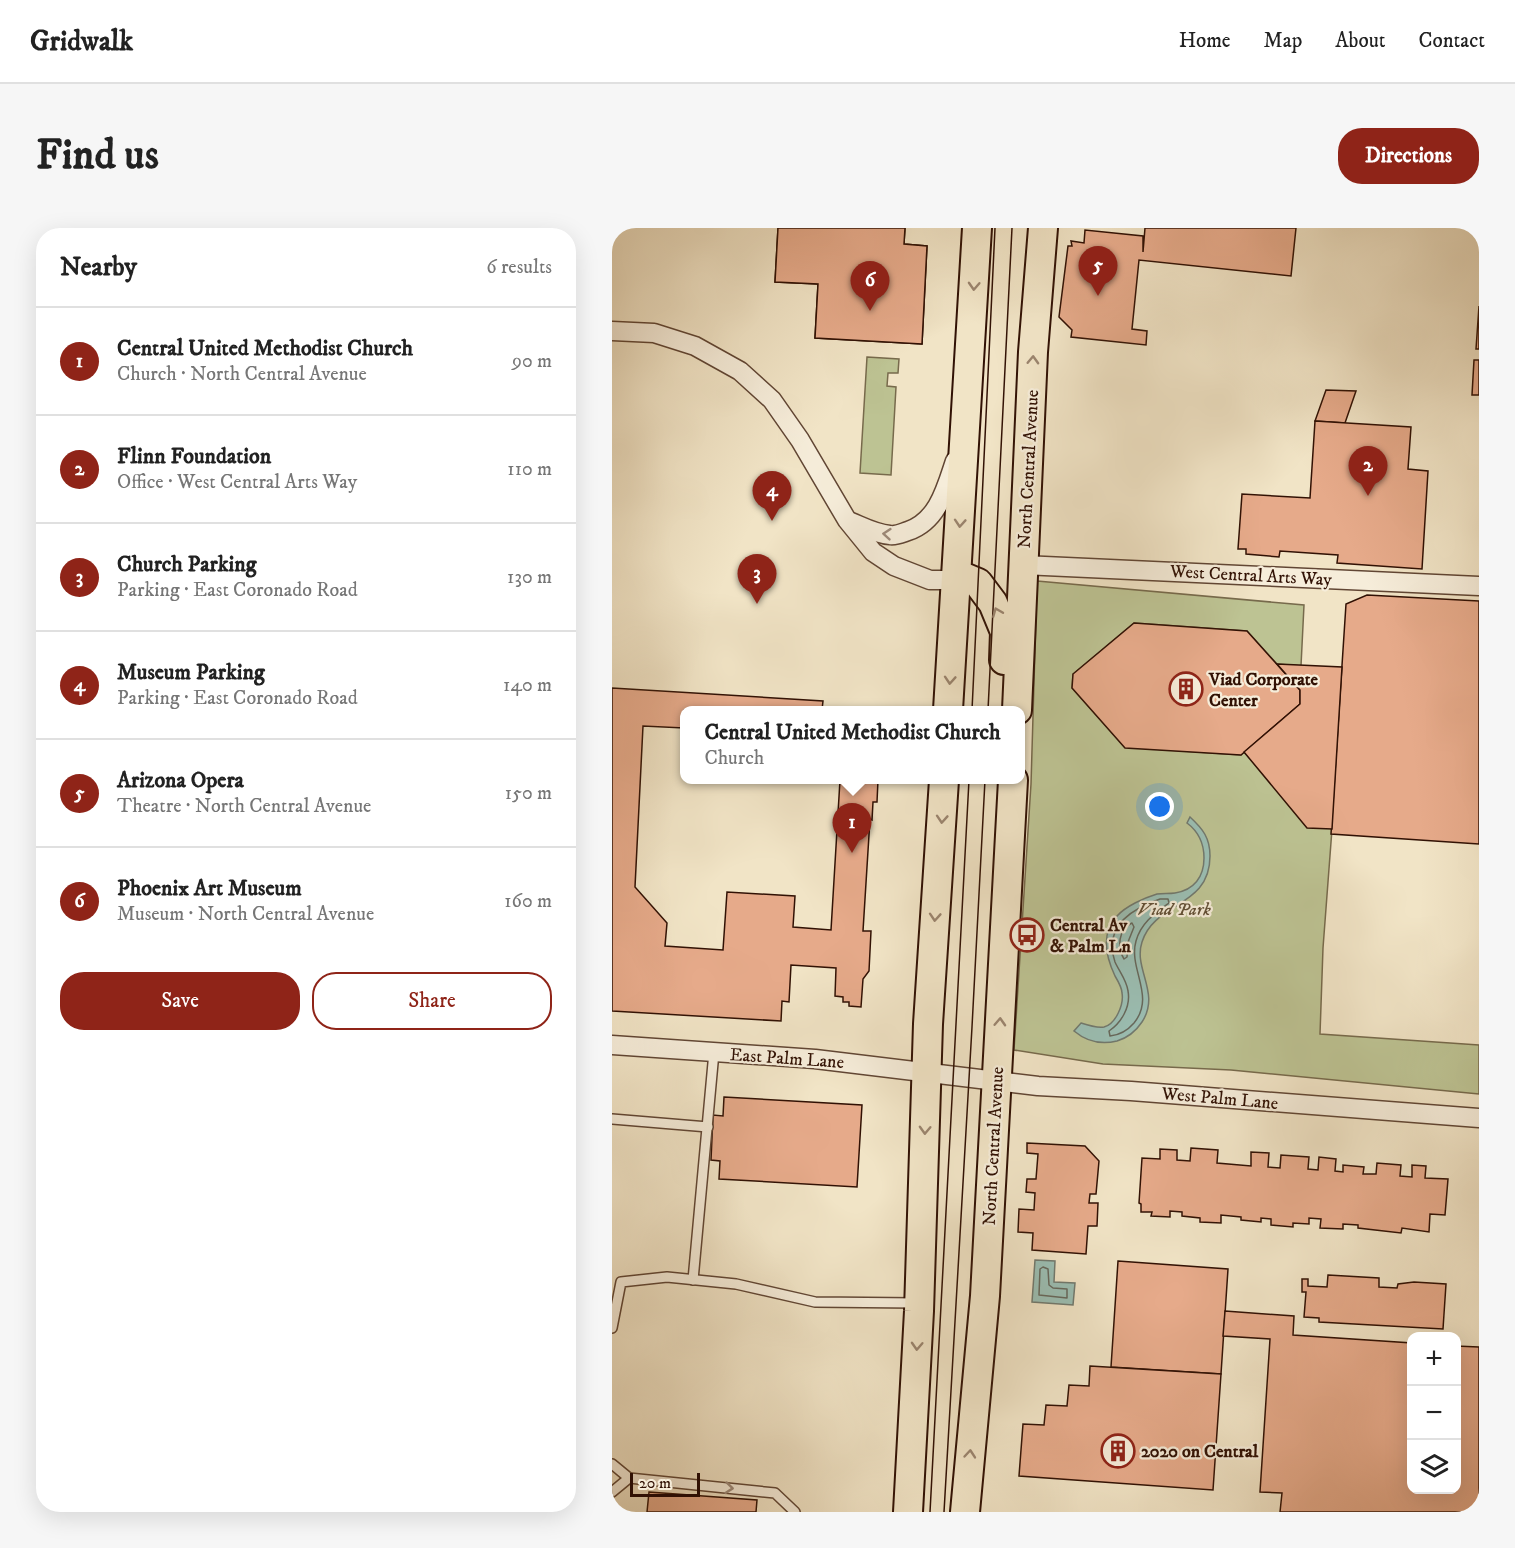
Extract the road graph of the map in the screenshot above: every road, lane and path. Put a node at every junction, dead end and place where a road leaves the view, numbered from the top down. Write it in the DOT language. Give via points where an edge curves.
graph roads {
  1 [pos="977,228"];
  2 [pos="1043,228"];
  3 [pos="612,331"];
  4 [pos="966,431"];
  5 [pos="847,520"];
  6 [pos="1023,565"];
  7 [pos="957,580"];
  8 [pos="1479,586"];
  9 [pos="948,706"];
  10 [pos="1001,706"];
  11 [pos="1017,706"];
  12 [pos="944,784"];
  13 [pos="999,784"];
  14 [pos="1013,784"];
  15 [pos="1010,840"];
  16 [pos="612,1045"];
  17 [pos="714,1052"];
  18 [pos="927,1072"];
  19 [pos="961,1076"];
  20 [pos="997,1080"];
  21 [pos="1479,1118"];
  22 [pos="612,1119"];
  23 [pos="708,1127"];
  24 [pos="693,1280"];
  25 [pos="616,1282"];
  26 [pos="919,1303"];
  27 [pos="612,1328"];
  28 [pos="612,1464"];
  29 [pos="629,1478"];
  30 [pos="612,1492"];
  31 [pos="795,1512"];
  32 [pos="908,1512"];
  33 [pos="965,1512"];
  1 -- 4 [label="main road, one-way"];
  6 -- 2 [label="main road, North Central Avenue, one-way"];
  3 -- 5 [label="street" via="654,333 674,339 740,371 772,400"];
  4 -- 5 [label="street, one-way" via="942,498 919,527 893,536 875,533"];
  4 -- 7 [label="main road, one-way"];
  5 -- 7 [label="street" via="873,552 894,566 930,580"];
  6 -- 8 [label="street, West Central Arts Way"];
  6 -- 11 [label="main road, North Central Avenue"];
  7 -- 9 [label="main road, one-way"];
  10 -- 7 [label="main road, one-way" via="1005,632 993,603 978,583 966,578"];
  12 -- 18 [label="main road, one-way"];
  13 -- 15 [label="main road"];
  14 -- 15 [label="main road, North Central Avenue"];
  20 -- 15 [label="main road, North Central Avenue, one-way"];
  16 -- 17 [label="street, East Palm Lane"];
  17 -- 18 [label="street, East Palm Lane"];
  17 -- 23 [label="lane"];
  18 -- 19 [label="street, East Palm Lane"];
  18 -- 26 [label="main road, one-way"];
  19 -- 20 [label="street, West Palm Lane"];
  20 -- 21 [label="street, West Palm Lane"];
  33 -- 20 [label="main road, North Central Avenue, one-way" via="984,1304"];
  22 -- 23 [label="lane"];
  23 -- 24 [label="lane"];
  24 -- 25 [label="lane" via="667,1277"];
  24 -- 26 [label="lane" via="736,1284 815,1302"];
  25 -- 27 [label="lane"];
  26 -- 32 [label="main road, one-way"];
  28 -- 29 [label="lane"];
  29 -- 30 [label="lane"];
  29 -- 31 [label="lane, one-way" via="775,1493"];
}
